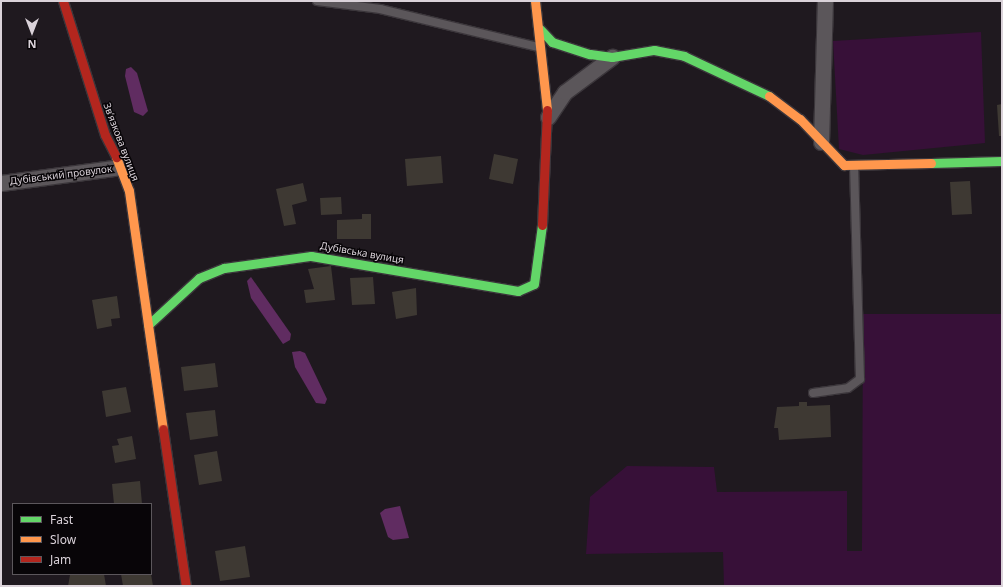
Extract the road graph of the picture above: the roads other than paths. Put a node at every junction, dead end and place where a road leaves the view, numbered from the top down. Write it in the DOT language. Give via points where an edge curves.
graph roads {
  1 [pos="63,1"];
  2 [pos="317,1"];
  3 [pos="535,1"];
  4 [pos="825,1"];
  5 [pos="540,29"];
  6 [pos="543,48"];
  7 [pos="612,57"];
  8 [pos="548,117"];
  9 [pos="821,142"];
  10 [pos="1002,161"];
  11 [pos="854,166"];
  12 [pos="122,167"];
  13 [pos="1,183"];
  14 [pos="148,325"];
  15 [pos="813,393"];
  16 [pos="186,586"];
  1 -- 12 [label="street, Звʼязкова вулиця" via="105,135"];
  2 -- 6 [label="lane" via="380,9"];
  3 -- 5 [label="street"];
  4 -- 9 [label="street"];
  5 -- 6 [label="street"];
  5 -- 7 [label="street" via="552,42 569,50"];
  6 -- 8 [label="street"];
  7 -- 8 [label="street" via="565,92"];
  7 -- 9 [label="street" via="654,50 684,56 773,98 800,119"];
  8 -- 14 [label="street, Дубівська вулиця" via="545,201 534,284 518,291 311,256 224,268 199,278"];
  9 -- 11 [label="street" via="834,158"];
  10 -- 11 [label="street"];
  11 -- 15 [label="lane" via="860,379 848,388"];
  12 -- 13 [label="street, Дубівський провулок"];
  12 -- 14 [label="street, Звʼязкова вулиця" via="140,255 142,294"];
  14 -- 16 [label="street"];
}
